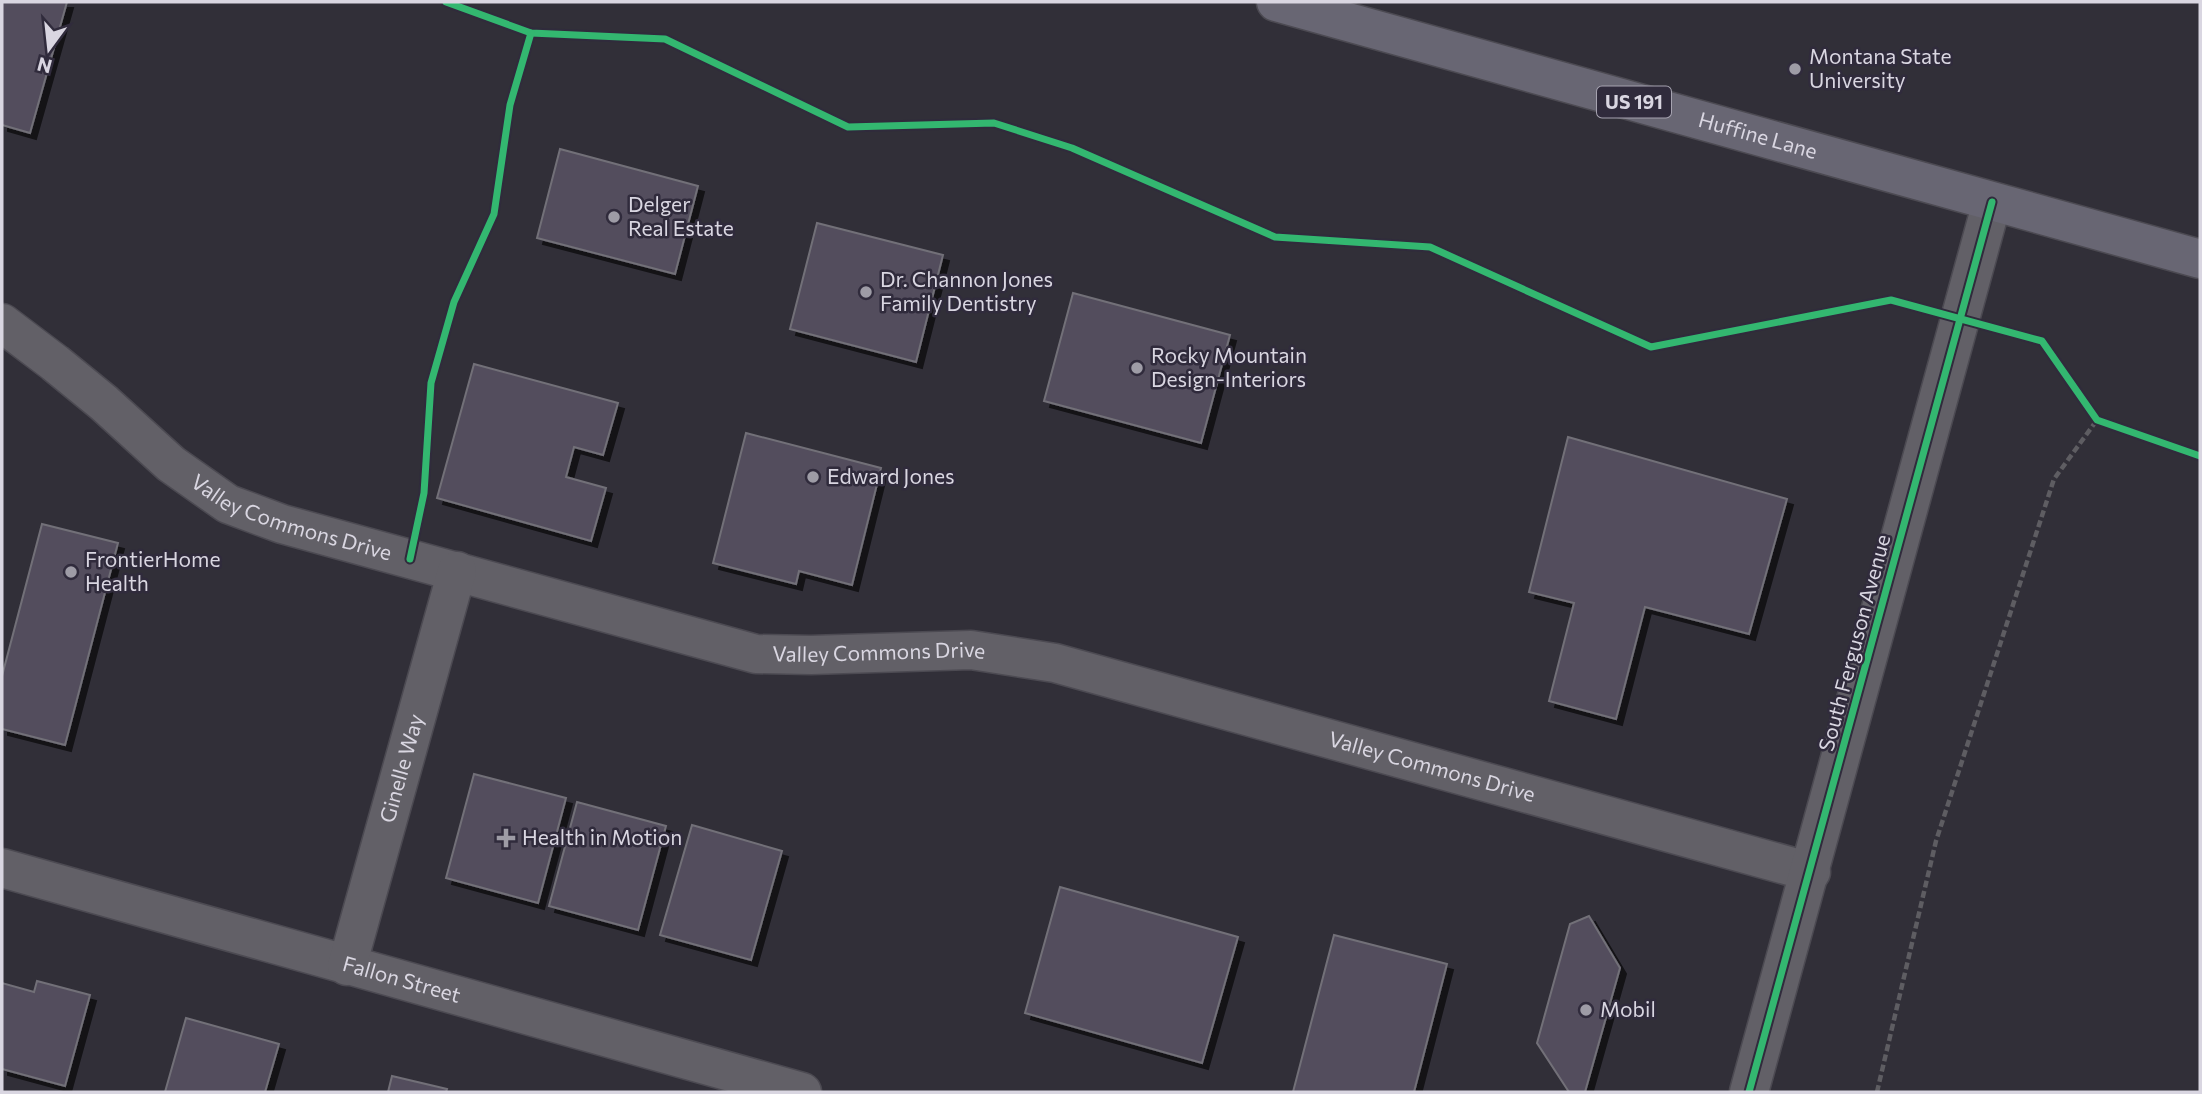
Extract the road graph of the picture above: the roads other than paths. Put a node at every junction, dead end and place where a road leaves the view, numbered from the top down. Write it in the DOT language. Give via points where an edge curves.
graph roads {
  1 [pos="1276,2"];
  2 [pos="1992,202"];
  3 [pos="2200,259"];
  4 [pos="2,323"];
  5 [pos="457,571"];
  6 [pos="2,868"];
  7 [pos="1811,872"];
  8 [pos="347,966"];
  9 [pos="802,1092"];
  10 [pos="1749,1092"];
  1 -- 2 [label="highway, Huffine Lane / US 191"];
  2 -- 3 [label="highway, Huffine Lane / US 191"];
  2 -- 7 [label="street, South Ferguson Avenue"];
  4 -- 5 [label="street, Valley Commons Drive" via="104,403 171,464 228,503 282,524"];
  5 -- 7 [label="street, Valley Commons Drive" via="756,653 971,650 1055,663"];
  5 -- 8 [label="street, Ginelle Way"];
  6 -- 8 [label="street, Fallon Street"];
  7 -- 10 [label="street, South Ferguson Avenue"];
  8 -- 9 [label="street, Fallon Street"];
}
